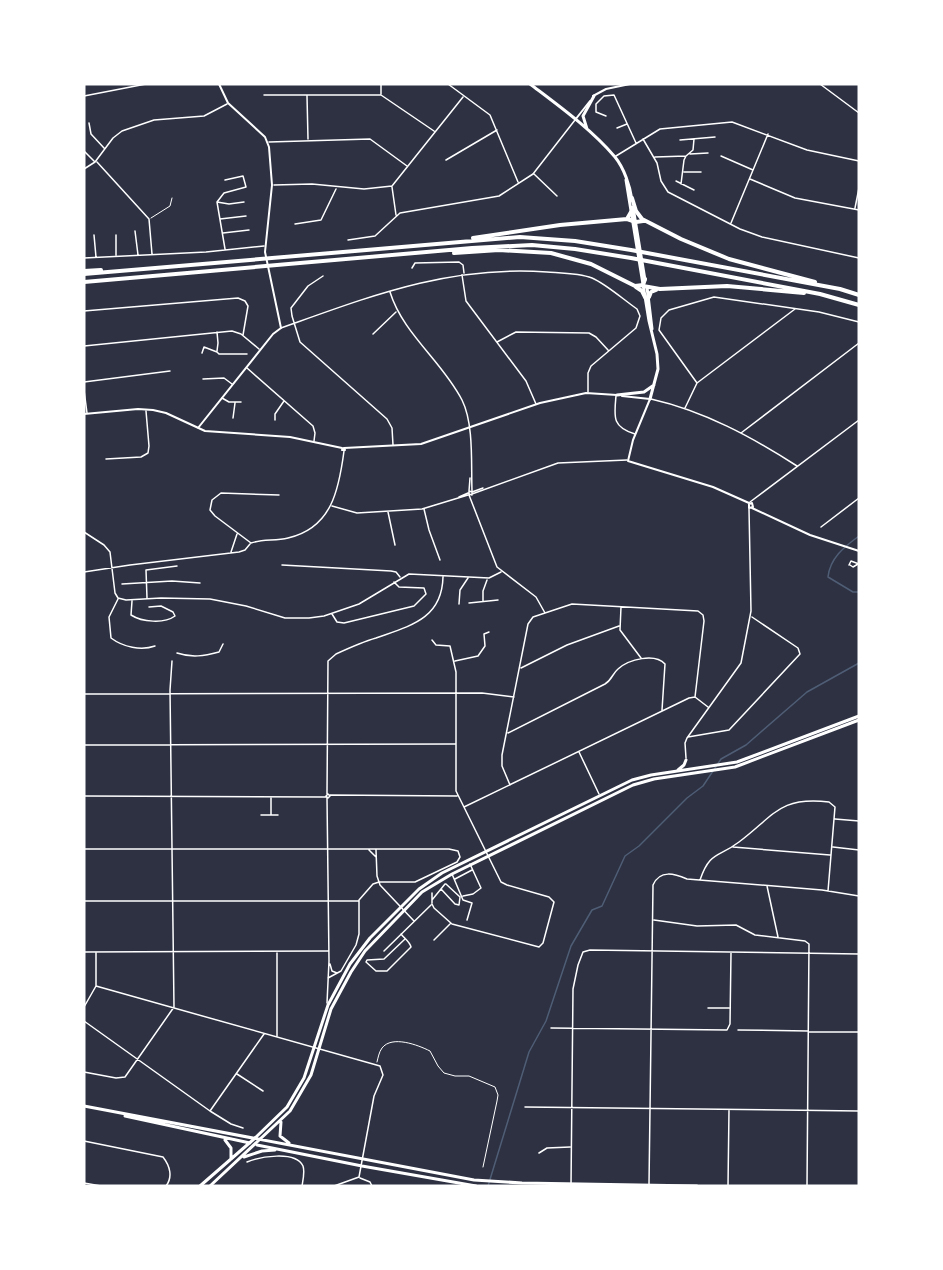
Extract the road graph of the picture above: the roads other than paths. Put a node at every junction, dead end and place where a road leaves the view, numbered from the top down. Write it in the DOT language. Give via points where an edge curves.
graph roads {
  1 [pos="146,84"];
  2 [pos="219,84"];
  3 [pos="381,84"];
  4 [pos="530,84"];
  5 [pos="630,84"];
  6 [pos="820,84"];
  7 [pos="451,85"];
  8 [pos="264,95"];
  9 [pos="307,95"];
  10 [pos="381,95"];
  11 [pos="84,96"];
  12 [pos="463,96"];
  13 [pos="594,96"];
  14 [pos="228,103"];
  15 [pos="859,113"];
  16 [pos="606,116"];
  17 [pos="575,120"];
  18 [pos="88,123"];
  19 [pos="628,124"];
  20 [pos="617,128"];
  21 [pos="498,129"];
  22 [pos="435,131"];
  23 [pos="589,133"];
  24 [pos="768,134"];
  25 [pos="715,137"];
  26 [pos="643,139"];
  27 [pos="694,139"];
  28 [pos="308,140"];
  29 [pos="680,140"];
  30 [pos="268,142"];
  31 [pos="636,143"];
  32 [pos="105,149"];
  33 [pos="84,151"];
  34 [pos="708,153"];
  35 [pos="689,154"];
  36 [pos="686,156"];
  37 [pos="721,156"];
  38 [pos="615,157"];
  39 [pos="654,157"];
  40 [pos="446,160"];
  41 [pos="859,160"];
  42 [pos="95,161"];
  43 [pos="407,166"];
  44 [pos="84,169"];
  45 [pos="754,170"];
  46 [pos="682,172"];
  47 [pos="701,172"];
  48 [pos="533,174"];
  49 [pos="626,178"];
  50 [pos="750,179"];
  51 [pos="225,180"];
  52 [pos="676,181"];
  53 [pos="519,184"];
  54 [pos="681,184"];
  55 [pos="272,185"];
  56 [pos="392,186"];
  57 [pos="337,188"];
  58 [pos="859,188"];
  59 [pos="694,190"];
  60 [pos="557,196"];
  61 [pos="172,198"];
  62 [pos="632,198"];
  63 [pos="217,202"];
  64 [pos="244,202"];
  65 [pos="855,209"];
  66 [pos="859,210"];
  67 [pos="631,212"];
  68 [pos="396,215"];
  69 [pos="246,216"];
  70 [pos="149,219"];
  71 [pos="219,219"];
  72 [pos="632,220"];
  73 [pos="648,223"];
  74 [pos="295,224"];
  75 [pos="731,224"];
  76 [pos="634,228"];
  77 [pos="249,230"];
  78 [pos="135,231"];
  79 [pos="222,233"];
  80 [pos="94,235"];
  81 [pos="116,235"];
  82 [pos="348,240"];
  83 [pos="440,243"];
  84 [pos="265,246"];
  85 [pos="225,250"];
  86 [pos="152,255"];
  87 [pos="116,256"];
  88 [pos="138,256"];
  89 [pos="96,257"];
  90 [pos="84,258"];
  91 [pos="373,258"];
  92 [pos="859,258"];
  93 [pos="412,268"];
  94 [pos="84,273"];
  95 [pos="463,274"];
  96 [pos="323,276"];
  97 [pos="645,279"];
  98 [pos="84,282"];
  99 [pos="635,286"];
  100 [pos="644,286"];
  101 [pos="660,289"];
  102 [pos="840,290"];
  103 [pos="390,291"];
  104 [pos="820,294"];
  105 [pos="859,295"];
  106 [pos="647,297"];
  107 [pos="859,305"];
  108 [pos="795,309"];
  109 [pos="84,311"];
  110 [pos="397,311"];
  111 [pos="859,322"];
  112 [pos="294,324"];
  113 [pos="281,328"];
  114 [pos="217,332"];
  115 [pos="373,334"];
  116 [pos="243,335"];
  117 [pos="497,342"];
  118 [pos="859,343"];
  119 [pos="84,346"];
  120 [pos="261,350"];
  121 [pos="609,350"];
  122 [pos="217,351"];
  123 [pos="202,353"];
  124 [pos="247,354"];
  125 [pos="246,367"];
  126 [pos="170,371"];
  127 [pos="203,379"];
  128 [pos="84,382"];
  129 [pos="697,383"];
  130 [pos="233,384"];
  131 [pos="655,385"];
  132 [pos="84,390"];
  133 [pos="588,393"];
  134 [pos="616,395"];
  135 [pos="222,398"];
  136 [pos="650,399"];
  137 [pos="284,401"];
  138 [pos="235,402"];
  139 [pos="241,402"];
  140 [pos="536,404"];
  141 [pos="686,408"];
  142 [pos="146,409"];
  143 [pos="86,414"];
  144 [pos="233,418"];
  145 [pos="274,420"];
  146 [pos="859,420"];
  147 [pos="469,428"];
  148 [pos="198,429"];
  149 [pos="741,433"];
  150 [pos="635,435"];
  151 [pos="313,442"];
  152 [pos="393,446"];
  153 [pos="343,449"];
  154 [pos="106,459"];
  155 [pos="628,460"];
  156 [pos="797,466"];
  157 [pos="470,493"];
  158 [pos="279,495"];
  159 [pos="859,498"];
  160 [pos="751,505"];
  161 [pos="332,506"];
  162 [pos="424,509"];
  163 [pos="388,511"];
  164 [pos="821,526"];
  165 [pos="84,532"];
  166 [pos="238,534"];
  167 [pos="250,543"];
  168 [pos="395,545"];
  169 [pos="859,551"];
  170 [pos="230,553"];
  171 [pos="440,560"];
  172 [pos="282,565"];
  173 [pos="177,566"];
  174 [pos="113,569"];
  175 [pos="84,572"];
  176 [pos="501,572"];
  177 [pos="443,576"];
  178 [pos="469,577"];
  179 [pos="401,578"];
  180 [pos="488,578"];
  181 [pos="394,582"];
  182 [pos="147,583"];
  183 [pos="200,583"];
  184 [pos="122,584"];
  185 [pos="118,598"];
  186 [pos="160,598"];
  187 [pos="147,599"];
  188 [pos="131,600"];
  189 [pos="498,600"];
  190 [pos="483,602"];
  191 [pos="469,603"];
  192 [pos="459,604"];
  193 [pos="161,606"];
  194 [pos="621,606"];
  195 [pos="149,608"];
  196 [pos="332,614"];
  197 [pos="545,614"];
  198 [pos="750,616"];
  199 [pos="619,626"];
  200 [pos="489,632"];
  201 [pos="432,640"];
  202 [pos="223,645"];
  203 [pos="155,646"];
  204 [pos="177,653"];
  205 [pos="642,659"];
  206 [pos="172,661"];
  207 [pos="454,661"];
  208 [pos="520,668"];
  209 [pos="84,694"];
  210 [pos="170,694"];
  211 [pos="328,694"];
  212 [pos="456,694"];
  213 [pos="695,697"];
  214 [pos="514,698"];
  215 [pos="709,708"];
  216 [pos="662,711"];
  217 [pos="859,716"];
  218 [pos="859,720"];
  219 [pos="507,733"];
  220 [pos="688,737"];
  221 [pos="456,744"];
  222 [pos="84,745"];
  223 [pos="172,745"];
  224 [pos="328,745"];
  225 [pos="578,752"];
  226 [pos="686,759"];
  227 [pos="694,768"];
  228 [pos="674,771"];
  229 [pos="687,772"];
  230 [pos="510,785"];
  231 [pos="600,795"];
  232 [pos="84,796"];
  233 [pos="172,796"];
  234 [pos="271,796"];
  235 [pos="328,796"];
  236 [pos="458,796"];
  237 [pos="464,807"];
  238 [pos="261,815"];
  239 [pos="271,815"];
  240 [pos="278,815"];
  241 [pos="834,819"];
  242 [pos="859,821"];
  243 [pos="732,846"];
  244 [pos="831,847"];
  245 [pos="84,849"];
  246 [pos="172,849"];
  247 [pos="328,849"];
  248 [pos="368,849"];
  249 [pos="376,849"];
  250 [pos="859,850"];
  251 [pos="485,851"];
  252 [pos="488,856"];
  253 [pos="831,856"];
  254 [pos="376,858"];
  255 [pos="470,864"];
  256 [pos="472,869"];
  257 [pos="452,874"];
  258 [pos="454,879"];
  259 [pos="700,880"];
  260 [pos="379,882"];
  261 [pos="767,886"];
  262 [pos="441,889"];
  263 [pos="828,891"];
  264 [pos="432,893"];
  265 [pos="463,896"];
  266 [pos="859,897"];
  267 [pos="432,900"];
  268 [pos="84,901"];
  269 [pos="173,901"];
  270 [pos="328,901"];
  271 [pos="359,901"];
  272 [pos="432,904"];
  273 [pos="402,909"];
  274 [pos="467,920"];
  275 [pos="653,920"];
  276 [pos="414,921"];
  277 [pos="451,923"];
  278 [pos="401,934"];
  279 [pos="778,938"];
  280 [pos="405,939"];
  281 [pos="434,940"];
  282 [pos="328,951"];
  283 [pos="384,951"];
  284 [pos="652,951"];
  285 [pos="84,952"];
  286 [pos="96,952"];
  287 [pos="173,952"];
  288 [pos="277,952"];
  289 [pos="731,952"];
  290 [pos="810,953"];
  291 [pos="859,954"];
  292 [pos="329,961"];
  293 [pos="338,973"];
  294 [pos="328,978"];
  295 [pos="96,986"];
  296 [pos="84,1007"];
  297 [pos="174,1007"];
  298 [pos="708,1008"];
  299 [pos="730,1008"];
  300 [pos="325,1013"];
  301 [pos="84,1021"];
  302 [pos="551,1028"];
  303 [pos="573,1028"];
  304 [pos="651,1029"];
  305 [pos="738,1030"];
  306 [pos="808,1031"];
  307 [pos="859,1032"];
  308 [pos="265,1033"];
  309 [pos="277,1036"];
  310 [pos="317,1048"];
  311 [pos="139,1060"];
  312 [pos="376,1064"];
  313 [pos="84,1072"];
  314 [pos="237,1074"];
  315 [pos="263,1091"];
  316 [pos="84,1106"];
  317 [pos="525,1107"];
  318 [pos="572,1107"];
  319 [pos="651,1108"];
  320 [pos="729,1109"];
  321 [pos="807,1110"];
  322 [pos="210,1111"];
  323 [pos="859,1111"];
  324 [pos="115,1112"];
  325 [pos="282,1120"];
  326 [pos="243,1128"];
  327 [pos="223,1138"];
  328 [pos="255,1139"];
  329 [pos="261,1140"];
  330 [pos="84,1142"];
  331 [pos="250,1143"];
  332 [pos="256,1144"];
  333 [pos="294,1146"];
  334 [pos="571,1147"];
  335 [pos="286,1150"];
  336 [pos="539,1153"];
  337 [pos="363,1158"];
  338 [pos="231,1159"];
  339 [pos="238,1161"];
  340 [pos="246,1162"];
  341 [pos="362,1166"];
  342 [pos="483,1167"];
  343 [pos="359,1177"];
  344 [pos="84,1183"];
  345 [pos="571,1185"];
  346 [pos="649,1185"];
  347 [pos="100,1186"];
  348 [pos="166,1186"];
  349 [pos="200,1186"];
  350 [pos="210,1186"];
  351 [pos="302,1186"];
  352 [pos="334,1186"];
  353 [pos="372,1186"];
  354 [pos="475,1186"];
  355 [pos="673,1186"];
  356 [pos="697,1186"];
  357 [pos="728,1186"];
  358 [pos="807,1186"];
  1 -- 11 [label="street"];
  2 -- 14 [label="street"];
  3 -- 10 [label="street"];
  4 -- 17 [label="main road"];
  5 -- 13 [label="street" via="606,88"];
  6 -- 15 [label="street"];
  7 -- 12 [label="street"];
  8 -- 9 [label="street"];
  9 -- 10 [label="street"];
  9 -- 28 [label="street"];
  10 -- 22 [label="street"];
  12 -- 21 [label="street" via="488,113"];
  12 -- 22 [label="street"];
  13 -- 17 [label="street"];
  13 -- 23 [label="main road" via="583,116"];
  14 -- 30 [label="street"];
  14 -- 32 [label="street" via="203,116 137,125 118,134"];
  16 -- 19 [label="street" via="596,112 596,104 604,96 614,95"];
  17 -- 23 [label="main road"];
  17 -- 48 [label="street"];
  18 -- 32 [label="street" via="91,134"];
  19 -- 20 [label="street"];
  19 -- 31 [label="street"];
  21 -- 40 [label="street"];
  21 -- 53 [label="street"];
  22 -- 43 [label="street"];
  23 -- 38 [label="main road"];
  24 -- 26 [label="street" via="732,122 660,129"];
  24 -- 41 [label="street" via="807,150"];
  24 -- 45 [label="street"];
  25 -- 27 [label="street"];
  26 -- 31 [label="street"];
  26 -- 39 [label="street"];
  27 -- 29 [label="street"];
  27 -- 35 [label="street"];
  28 -- 30 [label="street"];
  28 -- 43 [label="street" via="372,140"];
  30 -- 55 [label="street"];
  31 -- 38 [label="street"];
  32 -- 42 [label="street"];
  33 -- 42 [label="street"];
  34 -- 35 [label="street"];
  35 -- 36 [label="street"];
  36 -- 39 [label="street"];
  36 -- 46 [label="street"];
  37 -- 45 [label="street"];
  38 -- 49 [label="main road"];
  39 -- 75 [label="street" via="668,192"];
  42 -- 44 [label="street"];
  42 -- 70 [label="street"];
  43 -- 56 [label="street"];
  45 -- 50 [label="street"];
  46 -- 47 [label="street"];
  46 -- 54 [label="street"];
  48 -- 53 [label="street"];
  48 -- 60 [label="street"];
  49 -- 62 [label="main road"];
  49 -- 67 [label="main road"];
  50 -- 65 [label="street" via="795,198"];
  50 -- 75 [label="street"];
  51 -- 63 [label="street" via="243,176 246,188 226,192"];
  52 -- 54 [label="street"];
  53 -- 68 [label="street" via="495,198"];
  54 -- 59 [label="street"];
  55 -- 57 [label="street"];
  55 -- 84 [label="street"];
  56 -- 57 [label="street"];
  56 -- 68 [label="street"];
  57 -- 74 [label="street" via="321,220"];
  58 -- 65 [label="street"];
  61 -- 70 [label="lane" via="170,206"];
  62 -- 72 [label="main road"];
  62 -- 73 [label="highway" via="638,215"];
  63 -- 64 [label="street"];
  63 -- 71 [label="street"];
  65 -- 66 [label="street"];
  67 -- 72 [label="highway"];
  68 -- 82 [label="street" via="375,236"];
  69 -- 71 [label="street"];
  70 -- 86 [label="street"];
  71 -- 79 [label="street"];
  72 -- 73 [label="highway"];
  72 -- 76 [label="highway"];
  72 -- 83 [label="highway" via="560,225"];
  72 -- 97 [label="main road"];
  73 -- 102 [label="highway" via="729,259"];
  75 -- 92 [label="street" via="772,240"];
  76 -- 100 [label="main road"];
  77 -- 79 [label="street"];
  78 -- 88 [label="street"];
  79 -- 85 [label="street"];
  80 -- 89 [label="street"];
  81 -- 87 [label="street"];
  83 -- 94 [label="highway"];
  83 -- 102 [label="highway" via="539,237 649,253"];
  84 -- 85 [label="street"];
  84 -- 113 [label="street"];
  85 -- 86 [label="street"];
  86 -- 88 [label="street"];
  87 -- 88 [label="street"];
  87 -- 89 [label="street"];
  89 -- 90 [label="street"];
  91 -- 98 [label="highway"];
  91 -- 99 [label="highway" via="499,250 543,252 591,264"];
  91 -- 104 [label="highway" via="532,245 650,261"];
  93 -- 95 [label="street" via="416,263 459,262"];
  95 -- 103 [label="street"];
  95 -- 117 [label="street" via="466,299"];
  95 -- 121 [label="street" via="521,270 591,278 640,315 638,325"];
  96 -- 112 [label="street" via="310,284 292,305"];
  97 -- 100 [label="highway"];
  99 -- 100 [label="highway"];
  99 -- 106 [label="highway"];
  100 -- 101 [label="highway"];
  100 -- 106 [label="main road"];
  101 -- 104 [label="highway" via="727,286"];
  101 -- 106 [label="highway"];
  102 -- 105 [label="highway"];
  103 -- 110 [label="street"];
  103 -- 112 [label="street"];
  104 -- 107 [label="highway"];
  106 -- 131 [label="main road" via="658,362"];
  108 -- 111 [label="street"];
  108 -- 129 [label="street"];
  108 -- 129 [label="street" via="714,297 663,314 661,334"];
  109 -- 116 [label="street" via="242,299 249,309"];
  110 -- 115 [label="street"];
  110 -- 147 [label="street" via="462,399"];
  112 -- 113 [label="street"];
  112 -- 152 [label="street" via="300,342 388,421 393,429"];
  113 -- 120 [label="street"];
  114 -- 116 [label="street"];
  114 -- 119 [label="street"];
  114 -- 122 [label="street"];
  116 -- 120 [label="street"];
  117 -- 121 [label="street" via="516,332 589,333"];
  117 -- 140 [label="street" via="527,383"];
  118 -- 149 [label="street"];
  120 -- 125 [label="street"];
  121 -- 133 [label="street" via="589,369"];
  122 -- 123 [label="street" via="204,347"];
  122 -- 124 [label="street" via="221,355"];
  125 -- 130 [label="street"];
  125 -- 137 [label="street"];
  126 -- 128 [label="street"];
  127 -- 130 [label="street" via="224,378"];
  129 -- 141 [label="street"];
  130 -- 135 [label="street"];
  131 -- 134 [label="main road" via="644,392"];
  131 -- 136 [label="main road"];
  132 -- 143 [label="street"];
  133 -- 134 [label="street"];
  133 -- 140 [label="street"];
  134 -- 136 [label="street"];
  134 -- 150 [label="street" via="617,422"];
  135 -- 138 [label="street"];
  135 -- 148 [label="street"];
  136 -- 141 [label="street"];
  136 -- 150 [label="street"];
  137 -- 145 [label="street"];
  137 -- 151 [label="street" via="313,426"];
  138 -- 139 [label="street"];
  138 -- 144 [label="street"];
  140 -- 147 [label="street"];
  141 -- 149 [label="street"];
  142 -- 143 [label="street"];
  142 -- 148 [label="street" via="166,413"];
  142 -- 154 [label="street" via="148,453"];
  146 -- 156 [label="street"];
  147 -- 152 [label="street" via="430,441"];
  147 -- 157 [label="street"];
  148 -- 151 [label="street"];
  149 -- 156 [label="street"];
  150 -- 155 [label="street"];
  151 -- 153 [label="street"];
  152 -- 153 [label="street"];
  153 -- 161 [label="street"];
  155 -- 157 [label="street" via="558,463"];
  155 -- 160 [label="street" via="713,487"];
  156 -- 160 [label="street"];
  157 -- 162 [label="street"];
  157 -- 176 [label="street"];
  158 -- 166 [label="street" via="216,495 211,513"];
  159 -- 164 [label="street"];
  160 -- 169 [label="street" via="810,535"];
  160 -- 198 [label="street"];
  161 -- 163 [label="street" via="355,513"];
  161 -- 167 [label="street" via="315,524 297,534"];
  162 -- 163 [label="street"];
  162 -- 171 [label="street"];
  163 -- 168 [label="street"];
  165 -- 174 [label="street" via="109,550"];
  166 -- 167 [label="street"];
  166 -- 170 [label="street"];
  167 -- 170 [label="street" via="244,551"];
  170 -- 174 [label="street"];
  172 -- 179 [label="street" via="392,571"];
  173 -- 182 [label="street" via="147,570"];
  174 -- 175 [label="street"];
  174 -- 185 [label="street"];
  176 -- 180 [label="street"];
  176 -- 197 [label="street" via="537,597"];
  177 -- 178 [label="street"];
  177 -- 179 [label="street" via="411,574"];
  177 -- 211 [label="street" via="441,595 425,618 331,656 327,665"];
  178 -- 180 [label="street"];
  178 -- 192 [label="street" via="460,590"];
  179 -- 181 [label="street"];
  180 -- 190 [label="street"];
  181 -- 196 [label="street" via="359,604"];
  181 -- 196 [label="street" via="400,587 424,588 426,594 414,606 344,623 337,622"];
  182 -- 183 [label="street"];
  182 -- 184 [label="street"];
  182 -- 187 [label="street"];
  185 -- 188 [label="street"];
  185 -- 203 [label="street" via="110,614 111,638 138,648"];
  186 -- 187 [label="street"];
  186 -- 193 [label="street"];
  186 -- 196 [label="street" via="210,599 289,618"];
  187 -- 188 [label="street"];
  188 -- 193 [label="street" via="131,615 142,620 168,620 175,616"];
  189 -- 190 [label="street"];
  190 -- 191 [label="street"];
  193 -- 195 [label="street"];
  194 -- 197 [label="street" via="572,604"];
  194 -- 199 [label="street"];
  194 -- 213 [label="street" via="702,613"];
  197 -- 208 [label="street" via="529,622"];
  198 -- 215 [label="street" via="740,665"];
  198 -- 220 [label="street" via="800,650 800,655 729,730"];
  199 -- 205 [label="street"];
  199 -- 208 [label="street"];
  200 -- 207 [label="street" via="484,634 485,646 478,657"];
  201 -- 207 [label="street" via="436,645 449,645"];
  202 -- 204 [label="street" via="219,652 208,655 191,657"];
  205 -- 216 [label="street" via="659,659 665,664"];
  205 -- 219 [label="street" via="619,668 608,682"];
  206 -- 210 [label="street"];
  207 -- 212 [label="street"];
  208 -- 214 [label="street"];
  209 -- 210 [label="street"];
  210 -- 211 [label="street"];
  210 -- 223 [label="street"];
  211 -- 212 [label="street"];
  211 -- 224 [label="street"];
  212 -- 214 [label="street"];
  212 -- 221 [label="street"];
  213 -- 215 [label="street"];
  213 -- 216 [label="street"];
  214 -- 219 [label="street"];
  215 -- 220 [label="street"];
  216 -- 225 [label="street"];
  217 -- 227 [label="main road" via="747,759"];
  218 -- 229 [label="main road" via="746,764"];
  219 -- 230 [label="street" via="501,762"];
  220 -- 226 [label="street"];
  221 -- 224 [label="street"];
  221 -- 236 [label="street"];
  222 -- 223 [label="street"];
  223 -- 224 [label="street"];
  223 -- 233 [label="street"];
  224 -- 235 [label="street"];
  225 -- 230 [label="street"];
  225 -- 231 [label="street"];
  226 -- 227 [label="main road"];
  226 -- 228 [label="main road"];
  226 -- 229 [label="street"];
  227 -- 229 [label="main road"];
  228 -- 229 [label="main road"];
  228 -- 231 [label="main road" via="632,780"];
  229 -- 252 [label="main road" via="633,785"];
  230 -- 237 [label="street"];
  231 -- 251 [label="main road"];
  232 -- 233 [label="street"];
  233 -- 234 [label="street"];
  233 -- 246 [label="street"];
  234 -- 235 [label="street"];
  234 -- 239 [label="street"];
  235 -- 236 [label="street"];
  235 -- 247 [label="street"];
  236 -- 237 [label="street"];
  237 -- 251 [label="street"];
  238 -- 239 [label="street"];
  239 -- 240 [label="street"];
  241 -- 242 [label="street"];
  241 -- 243 [label="street" via="835,807 831,802 800,801 777,809"];
  241 -- 244 [label="street"];
  243 -- 253 [label="street"];
  243 -- 259 [label="street" via="709,859"];
  244 -- 250 [label="street"];
  244 -- 253 [label="street"];
  245 -- 246 [label="street"];
  246 -- 247 [label="street"];
  246 -- 269 [label="street"];
  247 -- 248 [label="street"];
  247 -- 270 [label="street"];
  248 -- 249 [label="street"];
  248 -- 254 [label="street"];
  249 -- 254 [label="street"];
  249 -- 260 [label="street" via="455,849 460,854 458,861 417,881"];
  251 -- 252 [label="street"];
  251 -- 273 [label="main road" via="427,882"];
  252 -- 255 [label="main road"];
  252 -- 277 [label="street" via="503,883 554,900 545,939 540,947"];
  253 -- 263 [label="street"];
  254 -- 260 [label="street"];
  255 -- 256 [label="street"];
  255 -- 257 [label="main road"];
  256 -- 258 [label="street"];
  256 -- 265 [label="street" via="481,888"];
  257 -- 258 [label="street"];
  257 -- 273 [label="main road"];
  258 -- 265 [label="street"];
  259 -- 261 [label="street"];
  259 -- 275 [label="street" via="673,873 656,879"];
  260 -- 271 [label="street"];
  260 -- 273 [label="street"];
  261 -- 263 [label="street"];
  261 -- 279 [label="street"];
  262 -- 262 [label="street" via="448,884 460,897 459,905"];
  262 -- 267 [label="street"];
  263 -- 266 [label="street"];
  264 -- 267 [label="street"];
  265 -- 274 [label="street" via="464,901 472,904"];
  267 -- 272 [label="street"];
  268 -- 269 [label="street"];
  269 -- 270 [label="street"];
  269 -- 287 [label="street"];
  270 -- 271 [label="street"];
  270 -- 282 [label="street"];
  271 -- 293 [label="street" via="357,942"];
  272 -- 276 [label="street"];
  272 -- 277 [label="street"];
  273 -- 276 [label="street"];
  273 -- 300 [label="main road" via="356,954"];
  273 -- 310 [label="main road" via="351,972 331,1009"];
  275 -- 279 [label="street" via="697,926 736,925 755,935"];
  275 -- 284 [label="street"];
  276 -- 278 [label="street"];
  277 -- 281 [label="street"];
  278 -- 280 [label="street"];
  278 -- 283 [label="street"];
  279 -- 290 [label="street" via="808,942"];
  280 -- 280 [label="street" via="411,946 386,972 375,971 365,961 384,959"];
  282 -- 288 [label="street"];
  282 -- 292 [label="street"];
  284 -- 289 [label="street"];
  284 -- 303 [label="street" via="584,951 574,982"];
  284 -- 304 [label="street"];
  285 -- 286 [label="street"];
  286 -- 287 [label="street"];
  286 -- 295 [label="street"];
  287 -- 288 [label="street"];
  287 -- 297 [label="street"];
  288 -- 309 [label="street"];
  289 -- 290 [label="street"];
  289 -- 299 [label="street"];
  290 -- 291 [label="street"];
  290 -- 306 [label="street"];
  292 -- 293 [label="street" via="332,971"];
  292 -- 294 [label="street"];
  293 -- 294 [label="street"];
  294 -- 300 [label="street"];
  295 -- 296 [label="street"];
  295 -- 297 [label="street"];
  297 -- 308 [label="street"];
  297 -- 311 [label="street"];
  298 -- 299 [label="street"];
  299 -- 304 [label="street" via="728,1029"];
  300 -- 310 [label="main road"];
  301 -- 311 [label="street"];
  302 -- 303 [label="street"];
  303 -- 304 [label="street"];
  303 -- 318 [label="street"];
  304 -- 319 [label="street"];
  305 -- 306 [label="street"];
  306 -- 307 [label="street"];
  306 -- 321 [label="street"];
  308 -- 309 [label="street"];
  308 -- 314 [label="street"];
  309 -- 310 [label="street"];
  310 -- 312 [label="street"];
  310 -- 325 [label="main road" via="302,1092"];
  310 -- 328 [label="main road" via="292,1101"];
  311 -- 313 [label="street" via="123,1078"];
  311 -- 322 [label="street"];
  312 -- 337 [label="street" via="383,1076 374,1096"];
  312 -- 342 [label="lane" via="382,1047 398,1042 430,1051 448,1075 470,1076 495,1087 497,1101"];
  314 -- 315 [label="street"];
  314 -- 322 [label="street"];
  316 -- 324 [label="main road"];
  317 -- 318 [label="street"];
  318 -- 319 [label="street"];
  318 -- 334 [label="street"];
  319 -- 320 [label="street"];
  319 -- 346 [label="street"];
  320 -- 321 [label="street"];
  320 -- 357 [label="street"];
  321 -- 323 [label="street"];
  321 -- 358 [label="street"];
  322 -- 326 [label="street"];
  324 -- 327 [label="main road"];
  324 -- 328 [label="main road"];
  325 -- 329 [label="main road"];
  325 -- 333 [label="main road" via="280,1136"];
  327 -- 331 [label="main road"];
  327 -- 338 [label="main road" via="231,1148"];
  328 -- 329 [label="main road"];
  328 -- 331 [label="main road"];
  329 -- 332 [label="main road"];
  329 -- 333 [label="main road"];
  330 -- 348 [label="street" via="163,1157 170,1173"];
  331 -- 332 [label="main road"];
  331 -- 338 [label="main road"];
  332 -- 335 [label="main road"];
  332 -- 339 [label="main road"];
  333 -- 337 [label="main road"];
  334 -- 336 [label="street" via="547,1148"];
  334 -- 345 [label="street"];
  335 -- 339 [label="main road" via="262,1151"];
  335 -- 341 [label="main road"];
  337 -- 341 [label="street"];
  337 -- 345 [label="main road" via="474,1180"];
  338 -- 349 [label="main road"];
  339 -- 350 [label="main road"];
  340 -- 351 [label="street" via="264,1156 295,1159 303,1169"];
  341 -- 343 [label="street"];
  341 -- 354 [label="main road"];
  343 -- 352 [label="street"];
  343 -- 353 [label="street"];
  344 -- 347 [label="street"];
  345 -- 346 [label="main road"];
  346 -- 355 [label="main road"];
  355 -- 356 [label="main road"];
}
